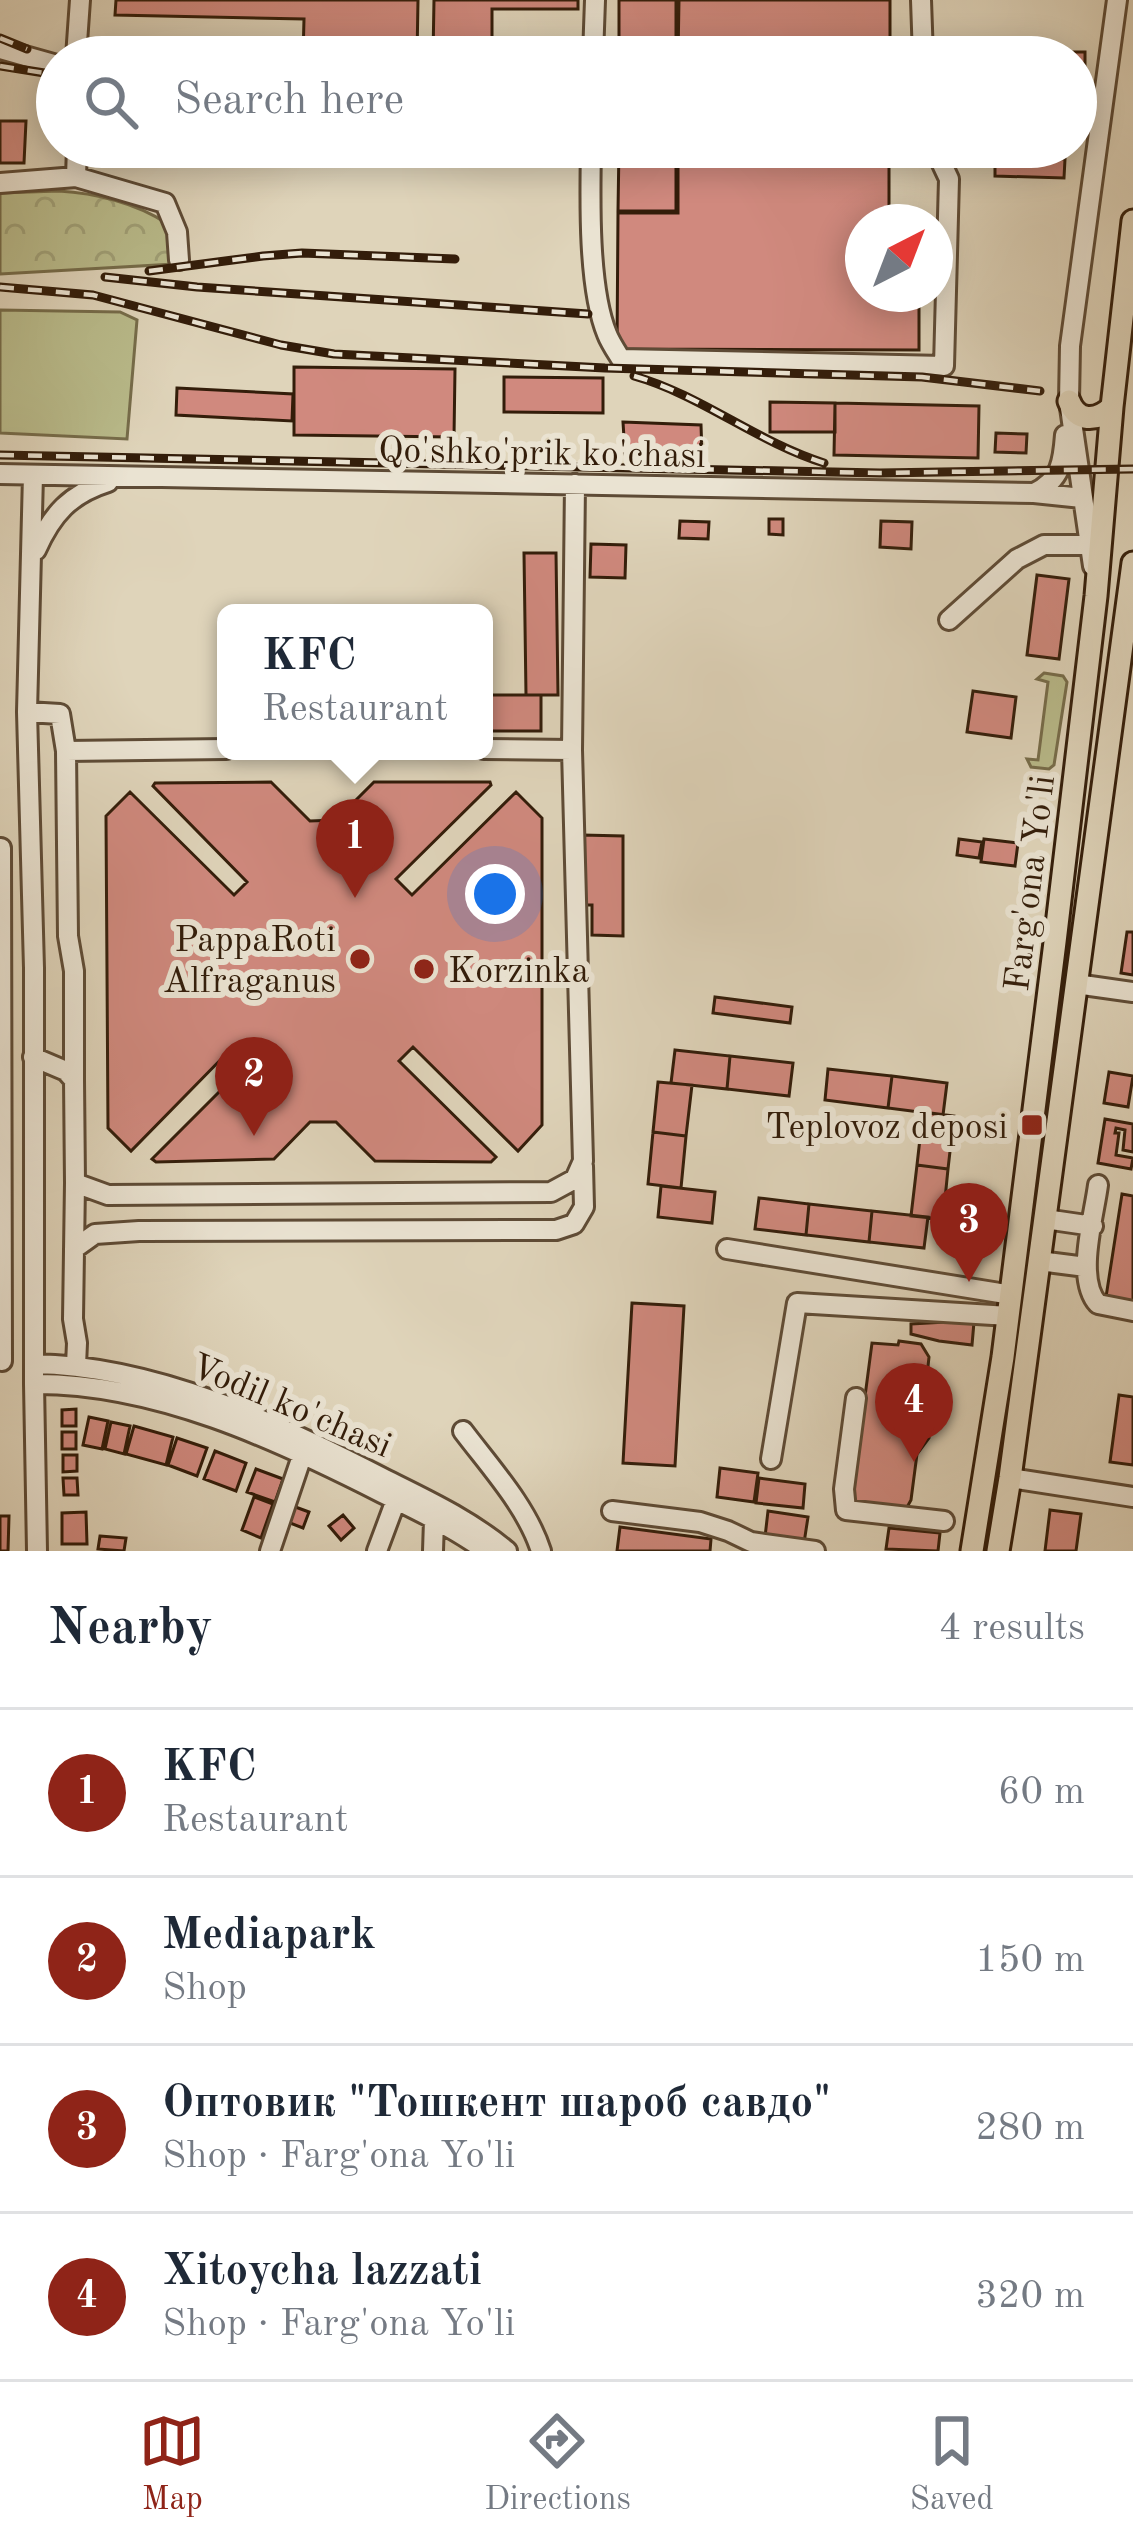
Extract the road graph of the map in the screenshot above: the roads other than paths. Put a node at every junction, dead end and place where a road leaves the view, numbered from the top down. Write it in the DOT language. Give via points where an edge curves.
graph roads {
  1 [pos="80,0"];
  2 [pos="595,0"];
  3 [pos="921,0"];
  4 [pos="1117,0"];
  5 [pos="77,36"];
  6 [pos="594,36"];
  7 [pos="922,36"];
  8 [pos="0,49"];
  9 [pos="36,59"];
  10 [pos="1097,147"];
  11 [pos="76,168"];
  12 [pos="591,168"];
  13 [pos="944,168"];
  14 [pos="1094,168"];
  15 [pos="76,177"];
  16 [pos="0,183"];
  17 [pos="1133,220"];
  18 [pos="179,260"];
  19 [pos="1069,400"];
  20 [pos="1112,407"];
  21 [pos="1076,452"];
  22 [pos="1062,469"];
  23 [pos="0,474"];
  24 [pos="33,475"];
  25 [pos="128,478"];
  26 [pos="575,484"];
  27 [pos="1034,493"];
  28 [pos="1082,498"];
  29 [pos="1095,544"];
  30 [pos="32,560"];
  31 [pos="1133,563"];
  32 [pos="949,620"];
  33 [pos="1125,673"];
  34 [pos="27,712"];
  35 [pos="217,749"];
  36 [pos="493,749"];
  37 [pos="572,750"];
  38 [pos="66,751"];
  39 [pos="1,848"];
  40 [pos="31,856"];
  41 [pos="1,863"];
  42 [pos="68,936"];
  43 [pos="34,968"];
  44 [pos="1076,984"];
  45 [pos="1133,992"];
  46 [pos="33,1057"];
  47 [pos="74,1079"];
  48 [pos="583,1161"];
  49 [pos="75,1183"];
  50 [pos="1098,1185"];
  51 [pos="1,1192"];
  52 [pos="34,1192"];
  53 [pos="1045,1219"];
  54 [pos="1093,1226"];
  55 [pos="74,1249"];
  56 [pos="727,1250"];
  57 [pos="1039,1261"];
  58 [pos="1086,1267"];
  59 [pos="1010,1305"];
  60 [pos="1133,1311"];
  61 [pos="2,1361"];
  62 [pos="76,1365"];
  63 [pos="34,1374"];
  64 [pos="856,1398"];
  65 [pos="463,1431"];
  66 [pos="303,1453"];
  67 [pos="771,1459"];
  68 [pos="1010,1478"];
  69 [pos="1133,1497"];
  70 [pos="396,1500"];
  71 [pos="613,1511"];
  72 [pos="434,1520"];
  73 [pos="944,1521"];
  74 [pos="37,1551"];
  75 [pos="270,1551"];
  76 [pos="377,1551"];
  77 [pos="433,1551"];
  78 [pos="486,1551"];
  79 [pos="507,1551"];
  80 [pos="541,1551"];
  81 [pos="814,1551"];
  82 [pos="972,1551"];
  83 [pos="998,1551"];
  1 -- 5 [label="street"];
  2 -- 6 [label="street"];
  3 -- 7 [label="street"];
  4 -- 10 [label="street"];
  8 -- 9 [label="street"];
  11 -- 15 [label="street"];
  12 -- 13 [label="street" via="598,298 621,358 944,366"];
  14 -- 19 [label="street"];
  15 -- 16 [label="street"];
  15 -- 18 [label="street" via="165,203"];
  17 -- 20 [label="main road, Farg'ona Yo'li"];
  19 -- 20 [label="main road" via="1087,418"];
  19 -- 21 [label="street"];
  19 -- 22 [label="street"];
  20 -- 21 [label="street"];
  20 -- 29 [label="main road, Farg'ona Yo'li"];
  21 -- 22 [label="street"];
  21 -- 28 [label="street"];
  22 -- 27 [label="street"];
  23 -- 24 [label="street, Qo'shko'prik ko'chasi"];
  24 -- 25 [label="street, Qo'shko'prik ko'chasi"];
  24 -- 30 [label="street"];
  25 -- 26 [label="street, Qo'shko'prik ko'chasi"];
  25 -- 30 [label="street" via="65,502"];
  26 -- 27 [label="street, Qo'shko'prik ko'chasi"];
  26 -- 37 [label="street"];
  27 -- 28 [label="street, Qo'shko'prik ko'chasi"];
  28 -- 29 [label="street"];
  29 -- 32 [label="street" via="1044,544"];
  29 -- 59 [label="main road, Farg'ona Yo'li" via="1096,596"];
  30 -- 34 [label="street"];
  31 -- 33 [label="main road, Farg'ona Yo'li"];
  33 -- 44 [label="main road, Farg'ona Yo'li"];
  34 -- 38 [label="street" via="59,714"];
  34 -- 40 [label="street"];
  35 -- 38 [label="street"];
  36 -- 37 [label="street"];
  37 -- 48 [label="street"];
  38 -- 42 [label="street"];
  39 -- 40 [label="street"];
  39 -- 41 [label="street"];
  40 -- 41 [label="street"];
  40 -- 43 [label="street"];
  41 -- 51 [label="street"];
  42 -- 43 [label="street"];
  42 -- 47 [label="street"];
  43 -- 46 [label="street"];
  44 -- 45 [label="street"];
  44 -- 53 [label="main road, Farg'ona Yo'li"];
  46 -- 47 [label="street"];
  46 -- 52 [label="street"];
  47 -- 49 [label="street"];
  48 -- 49 [label="street" via="575,1179 551,1192 108,1195"];
  48 -- 55 [label="street" via="584,1207 574,1224 556,1230 139,1231 95,1234"];
  49 -- 55 [label="street"];
  50 -- 54 [label="street"];
  51 -- 52 [label="street"];
  51 -- 61 [label="street"];
  52 -- 63 [label="street"];
  53 -- 54 [label="street"];
  53 -- 57 [label="main road, Farg'ona Yo'li"];
  54 -- 58 [label="street"];
  55 -- 62 [label="street"];
  56 -- 59 [label="street"];
  57 -- 58 [label="street"];
  57 -- 68 [label="main road, Farg'ona Yo'li"];
  58 -- 60 [label="street" via="1098,1304"];
  59 -- 67 [label="street" via="797,1303"];
  59 -- 82 [label="main road, Farg'ona Yo'li"];
  62 -- 63 [label="street, Vodil ko'chasi"];
  62 -- 79 [label="street, Vodil ko'chasi" via="285,1429 461,1518"];
  63 -- 66 [label="street, Vodil ko'chasi" via="138,1396"];
  63 -- 74 [label="street"];
  64 -- 73 [label="street" via="846,1510"];
  65 -- 80 [label="street"];
  66 -- 70 [label="street, Vodil ko'chasi"];
  66 -- 75 [label="street"];
  68 -- 69 [label="street"];
  68 -- 83 [label="main road, Farg'ona Yo'li"];
  70 -- 72 [label="street, Vodil ko'chasi"];
  70 -- 76 [label="street"];
  71 -- 81 [label="street" via="700,1522 751,1543"];
  72 -- 77 [label="street"];
  72 -- 78 [label="street, Vodil ko'chasi"];
}
